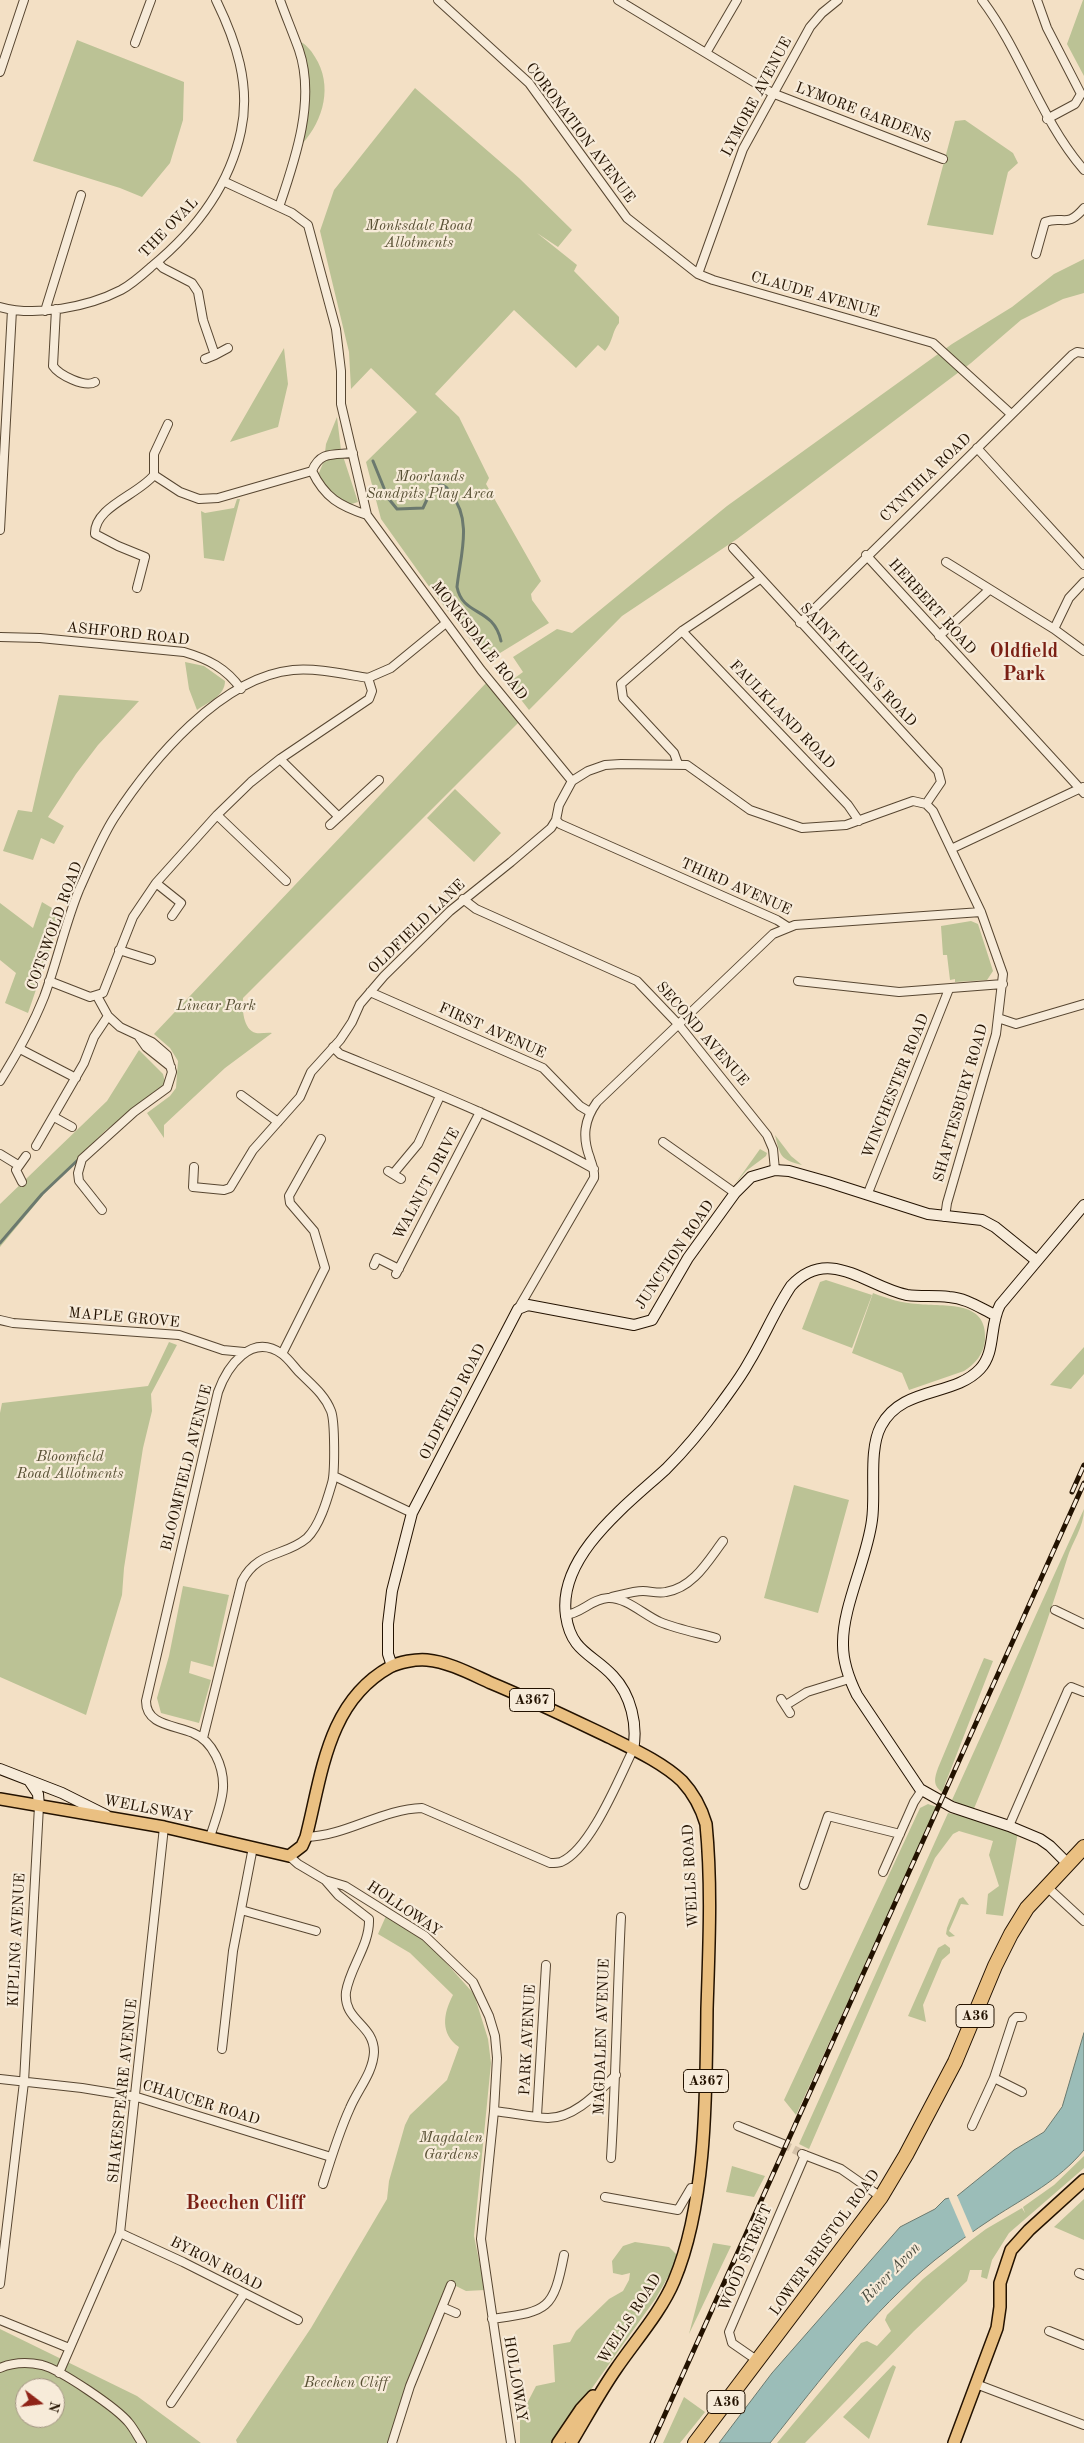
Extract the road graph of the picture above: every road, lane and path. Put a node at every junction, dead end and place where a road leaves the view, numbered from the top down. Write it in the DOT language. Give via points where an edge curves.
graph roads {
  1 [pos="24,0"];
  2 [pos="151,0"];
  3 [pos="216,0"];
  4 [pos="280,0"];
  5 [pos="438,0"];
  6 [pos="618,0"];
  7 [pos="737,0"];
  8 [pos="838,0"];
  9 [pos="982,0"];
  10 [pos="1037,0"];
  11 [pos="135,43"];
  12 [pos="706,53"];
  13 [pos="0,72"];
  14 [pos="772,93"];
  15 [pos="1047,119"];
  16 [pos="943,159"];
  17 [pos="1084,170"];
  18 [pos="225,182"];
  19 [pos="81,195"];
  20 [pos="279,207"];
  21 [pos="1084,208"];
  22 [pos="1036,254"];
  23 [pos="157,262"];
  24 [pos="698,274"];
  25 [pos="0,307"];
  26 [pos="56,309"];
  27 [pos="12,310"];
  28 [pos="45,311"];
  29 [pos="228,348"];
  30 [pos="1084,353"];
  31 [pos="215,355"];
  32 [pos="205,359"];
  33 [pos="95,382"];
  34 [pos="1011,414"];
  35 [pos="168,424"];
  36 [pos="3,432"];
  37 [pos="977,448"];
  38 [pos="353,453"];
  39 [pos="312,471"];
  40 [pos="154,475"];
  41 [pos="367,515"];
  42 [pos="0,530"];
  43 [pos="733,548"];
  44 [pos="866,555"];
  45 [pos="946,562"];
  46 [pos="1084,564"];
  47 [pos="760,579"];
  48 [pos="1084,582"];
  49 [pos="137,588"];
  50 [pos="989,590"];
  51 [pos="800,622"];
  52 [pos="446,623"];
  53 [pos="1054,629"];
  54 [pos="682,630"];
  55 [pos="939,636"];
  56 [pos="0,637"];
  57 [pos="1084,650"];
  58 [pos="368,678"];
  59 [pos="241,689"];
  60 [pos="280,759"];
  61 [pos="678,764"];
  62 [pos="379,780"];
  63 [pos="572,781"];
  64 [pos="1083,789"];
  65 [pos="926,804"];
  66 [pos="217,816"];
  67 [pos="339,817"];
  68 [pos="556,817"];
  69 [pos="859,821"];
  70 [pos="330,825"];
  71 [pos="951,849"];
  72 [pos="286,881"];
  73 [pos="156,884"];
  74 [pos="464,899"];
  75 [pos="981,912"];
  76 [pos="172,916"];
  77 [pos="788,927"];
  78 [pos="119,950"];
  79 [pos="151,960"];
  80 [pos="798,980"];
  81 [pos="49,981"];
  82 [pos="1003,984"];
  83 [pos="949,989"];
  84 [pos="370,992"];
  85 [pos="97,996"];
  86 [pos="1084,1004"];
  87 [pos="108,1016"];
  88 [pos="998,1018"];
  89 [pos="679,1025"];
  90 [pos="333,1047"];
  91 [pos="20,1049"];
  92 [pos="76,1078"];
  93 [pos="0,1081"];
  94 [pos="241,1095"];
  95 [pos="440,1096"];
  96 [pos="480,1112"];
  97 [pos="590,1112"];
  98 [pos="54,1118"];
  99 [pos="278,1122"];
  100 [pos="72,1127"];
  101 [pos="321,1139"];
  102 [pos="663,1142"];
  103 [pos="36,1146"];
  104 [pos="0,1154"];
  105 [pos="26,1156"];
  106 [pos="18,1165"];
  107 [pos="194,1167"];
  108 [pos="594,1169"];
  109 [pos="775,1170"];
  110 [pos="401,1179"];
  111 [pos="22,1182"];
  112 [pos="735,1193"];
  113 [pos="868,1193"];
  114 [pos="1084,1205"];
  115 [pos="102,1210"];
  116 [pos="945,1217"];
  117 [pos="1037,1261"];
  118 [pos="374,1265"];
  119 [pos="518,1309"];
  120 [pos="995,1315"];
  121 [pos="0,1320"];
  122 [pos="244,1352"];
  123 [pos="282,1354"];
  124 [pos="334,1476"];
  125 [pos="412,1513"];
  126 [pos="723,1540"];
  127 [pos="610,1598"];
  128 [pos="1055,1610"];
  129 [pos="566,1615"];
  130 [pos="1084,1624"];
  131 [pos="716,1639"];
  132 [pos="392,1666"];
  133 [pos="849,1679"];
  134 [pos="1080,1690"];
  135 [pos="790,1713"];
  136 [pos="203,1738"];
  137 [pos="633,1750"];
  138 [pos="0,1769"];
  139 [pos="30,1782"];
  140 [pos="921,1789"];
  141 [pos="0,1799"];
  142 [pos="39,1806"];
  143 [pos="109,1817"];
  144 [pos="1009,1826"];
  145 [pos="164,1827"];
  146 [pos="900,1834"];
  147 [pos="210,1837"];
  148 [pos="306,1837"];
  149 [pos="253,1847"];
  150 [pos="1084,1847"];
  151 [pos="288,1856"];
  152 [pos="1068,1864"];
  153 [pos="883,1872"];
  154 [pos="325,1880"];
  155 [pos="804,1885"];
  156 [pos="1046,1886"];
  157 [pos="241,1910"];
  158 [pos="621,1917"];
  159 [pos="1084,1921"];
  160 [pos="316,1931"];
  161 [pos="546,1965"];
  162 [pos="1022,2017"];
  163 [pos="222,2049"];
  164 [pos="616,2075"];
  165 [pos="994,2078"];
  166 [pos="0,2079"];
  167 [pos="24,2082"];
  168 [pos="1022,2092"];
  169 [pos="137,2097"];
  170 [pos="494,2111"];
  171 [pos="537,2116"];
  172 [pos="738,2126"];
  173 [pos="972,2126"];
  174 [pos="783,2144"];
  175 [pos="331,2157"];
  176 [pos="611,2158"];
  177 [pos="1084,2180"];
  178 [pos="323,2184"];
  179 [pos="697,2188"];
  180 [pos="881,2197"];
  181 [pos="605,2198"];
  182 [pos="120,2234"];
  183 [pos="564,2255"];
  184 [pos="0,2284"];
  185 [pos="451,2285"];
  186 [pos="244,2294"];
  187 [pos="442,2307"];
  188 [pos="456,2313"];
  189 [pos="492,2319"];
  190 [pos="298,2320"];
  191 [pos="1,2321"];
  192 [pos="1049,2331"];
  193 [pos="1084,2345"];
  194 [pos="69,2348"];
  195 [pos="758,2361"];
  196 [pos="0,2368"];
  197 [pos="59,2373"];
  198 [pos="610,2378"];
  199 [pos="976,2384"];
  200 [pos="171,2403"];
  201 [pos="1084,2425"];
  202 [pos="142,2443"];
  203 [pos="392,2443"];
  204 [pos="511,2443"];
  205 [pos="558,2443"];
  206 [pos="571,2443"];
  207 [pos="695,2443"];
  208 [pos="954,2443"];
  1 -- 13 [label="street"];
  2 -- 11 [label="street"];
  3 -- 18 [label="street, THE OVAL" via="234,42 244,89 241,131"];
  4 -- 20 [label="street" via="299,51 304,98 301,130"];
  5 -- 24 [label="street, CORONATION AVENUE" via="529,83 622,213"];
  6 -- 12 [label="street, LYMORE GARDENS"];
  7 -- 12 [label="street"];
  8 -- 14 [label="street, LYMORE AVENUE" via="810,27"];
  9 -- 15 [label="street"];
  10 -- 15 [label="street" via="1047,28 1081,94 1075,104"];
  12 -- 14 [label="street, LYMORE GARDENS"];
  14 -- 16 [label="street, LYMORE GARDENS"];
  14 -- 24 [label="street, LYMORE AVENUE" via="743,149"];
  15 -- 17 [label="street"];
  18 -- 20 [label="street, MONKSDALE ROAD"];
  18 -- 23 [label="street, THE OVAL" via="200,218"];
  19 -- 28 [label="street"];
  20 -- 38 [label="street, MONKSDALE ROAD" via="302,219 312,236 336,329 342,404"];
  21 -- 22 [label="street" via="1067,222 1045,222"];
  23 -- 26 [label="street, THE OVAL" via="122,290 97,300"];
  23 -- 31 [label="street" via="192,283 198,292"];
  24 -- 34 [label="street, CLAUDE AVENUE" via="933,343"];
  25 -- 27 [label="street, THE OVAL"];
  26 -- 28 [label="street, THE OVAL"];
  26 -- 33 [label="street" via="53,366 85,384"];
  27 -- 28 [label="street, THE OVAL"];
  27 -- 36 [label="street"];
  29 -- 31 [label="street"];
  30 -- 34 [label="street, CYNTHIA ROAD" via="1072,355"];
  31 -- 32 [label="street"];
  34 -- 37 [label="street, CYNTHIA ROAD"];
  35 -- 40 [label="street" via="154,454"];
  36 -- 42 [label="street"];
  37 -- 44 [label="street, CYNTHIA ROAD"];
  37 -- 46 [label="street"];
  38 -- 39 [label="street" via="324,455 316,461"];
  38 -- 41 [label="street, MONKSDALE ROAD"];
  39 -- 40 [label="street" via="218,498 200,499 180,492"];
  39 -- 41 [label="street" via="320,488 329,497"];
  40 -- 49 [label="street" via="101,514 95,526 95,534 104,540 145,557"];
  41 -- 52 [label="street, MONKSDALE ROAD"];
  43 -- 47 [label="street, SAINT KILDA'S ROAD"];
  44 -- 51 [label="street, CYNTHIA ROAD"];
  44 -- 55 [label="street, HERBERT ROAD"];
  45 -- 50 [label="street"];
  47 -- 51 [label="street, SAINT KILDA'S ROAD"];
  47 -- 54 [label="street"];
  48 -- 53 [label="street" via="1069,598"];
  50 -- 53 [label="street"];
  50 -- 55 [label="street"];
  51 -- 65 [label="street, SAINT KILDA'S ROAD" via="938,770 942,782"];
  52 -- 58 [label="street" via="391,668"];
  52 -- 63 [label="street, MONKSDALE ROAD"];
  53 -- 57 [label="street"];
  54 -- 61 [label="street" via="623,680 620,688 623,698 674,753"];
  54 -- 69 [label="street, FAULKLAND ROAD" via="848,805"];
  55 -- 64 [label="street, HERBERT ROAD"];
  56 -- 59 [label="street, ASHFORD ROAD" via="184,652 207,658 221,667"];
  58 -- 59 [label="street, COTSWOLD ROAD" via="321,670 292,670 267,676"];
  58 -- 60 [label="street" via="372,691 369,699"];
  59 -- 81 [label="street, COTSWOLD ROAD" via="218,703 173,743 114,819 79,891"];
  60 -- 66 [label="street"];
  60 -- 67 [label="street"];
  61 -- 63 [label="street" via="605,765"];
  61 -- 69 [label="street" via="692,767 750,810 802,828 835,827"];
  62 -- 67 [label="street"];
  63 -- 68 [label="street, OLDFIELD LANE"];
  64 -- 71 [label="street"];
  65 -- 69 [label="street" via="914,801"];
  65 -- 71 [label="street, SHAFTESBURY ROAD" via="933,811"];
  66 -- 72 [label="street"];
  66 -- 73 [label="street"];
  67 -- 70 [label="street"];
  68 -- 74 [label="street, OLDFIELD LANE" via="550,828"];
  68 -- 77 [label="street, THIRD AVENUE" via="560,824"];
  71 -- 75 [label="street, SHAFTESBURY ROAD"];
  73 -- 76 [label="street" via="181,903"];
  73 -- 78 [label="street" via="133,917"];
  74 -- 84 [label="street, OLDFIELD LANE"];
  74 -- 89 [label="street, SECOND AVENUE" via="476,909 637,981"];
  75 -- 77 [label="street, THIRD AVENUE"];
  75 -- 82 [label="street, SHAFTESBURY ROAD" via="1002,965"];
  77 -- 89 [label="street" via="773,934"];
  78 -- 79 [label="street"];
  78 -- 85 [label="street" via="108,986"];
  80 -- 83 [label="street" via="889,992"];
  81 -- 85 [label="street" via="81,995"];
  81 -- 91 [label="street, COTSWOLD ROAD"];
  82 -- 83 [label="street"];
  82 -- 88 [label="street, SHAFTESBURY ROAD"];
  83 -- 113 [label="street, WINCHESTER ROAD"];
  84 -- 90 [label="street, OLDFIELD LANE" via="347,1031"];
  84 -- 97 [label="street, FIRST AVENUE" via="542,1068"];
  85 -- 87 [label="street"];
  86 -- 88 [label="street" via="1016,1024"];
  87 -- 92 [label="street" via="94,1037"];
  87 -- 115 [label="street" via="120,1027 152,1042 168,1055 171,1079 167,1088 134,1112 82,1159 79,1181"];
  88 -- 116 [label="street, SHAFTESBURY ROAD"];
  89 -- 97 [label="street"];
  89 -- 109 [label="street, SECOND AVENUE" via="767,1135 773,1149"];
  90 -- 95 [label="street" via="340,1054"];
  90 -- 99 [label="street, OLDFIELD LANE" via="311,1072 300,1097"];
  91 -- 92 [label="street"];
  91 -- 93 [label="street, COTSWOLD ROAD"];
  92 -- 98 [label="street"];
  94 -- 99 [label="street"];
  95 -- 96 [label="street"];
  95 -- 110 [label="street" via="418,1144 391,1172"];
  96 -- 108 [label="street" via="554,1146"];
  96 -- 118 [label="street, WALNUT DRIVE" via="397,1272 377,1258"];
  97 -- 108 [label="street" via="584,1136"];
  98 -- 100 [label="street"];
  98 -- 103 [label="street"];
  99 -- 107 [label="street, OLDFIELD LANE" via="254,1150 230,1188 193,1187"];
  101 -- 123 [label="street" via="289,1196 290,1203 314,1231 325,1268"];
  102 -- 112 [label="street"];
  104 -- 106 [label="street"];
  105 -- 106 [label="street"];
  106 -- 111 [label="street" via="16,1170"];
  108 -- 119 [label="street, OLDFIELD ROAD" via="591,1183"];
  109 -- 112 [label="street, JUNCTION ROAD" via="752,1177"];
  109 -- 113 [label="street, JUNCTION ROAD" via="802,1174"];
  112 -- 119 [label="street, JUNCTION ROAD" via="688,1258 652,1320 634,1325 528,1305"];
  113 -- 116 [label="street, JUNCTION ROAD"];
  114 -- 117 [label="street"];
  116 -- 117 [label="street, JUNCTION ROAD" via="982,1220"];
  117 -- 120 [label="street"];
  119 -- 125 [label="street, OLDFIELD ROAD"];
  120 -- 129 [label="street" via="966,1300 908,1295 889,1290 848,1271 817,1270 799,1278 784,1297 749,1362 719,1406 667,1468 605,1524 593,1539 570,1584"];
  120 -- 133 [label="street" via="990,1352 976,1374 902,1404 880,1427 875,1449 872,1521 844,1630 844,1660"];
  121 -- 122 [label="street, MAPLE GROVE" via="179,1335 223,1350"];
  122 -- 123 [label="street" via="261,1348"];
  122 -- 136 [label="street, BLOOMFIELD AVENUE" via="227,1372 218,1392 146,1701 146,1708 153,1718"];
  123 -- 124 [label="street" via="320,1393 332,1413"];
  124 -- 125 [label="street"];
  124 -- 136 [label="street" via="312,1532 300,1543 253,1565 242,1581"];
  125 -- 132 [label="street, OLDFIELD ROAD" via="392,1591 388,1624 388,1654"];
  126 -- 127 [label="street" via="698,1574 683,1585 669,1592 642,1591"];
  127 -- 129 [label="street"];
  127 -- 131 [label="street" via="621,1600 661,1622"];
  128 -- 130 [label="street"];
  129 -- 137 [label="street" via="570,1633 578,1647 615,1677 625,1696 633,1714 636,1734"];
  132 -- 137 [label="main road, WELLS ROAD / A367" via="426,1660 452,1667 548,1707"];
  132 -- 148 [label="main road, WELLS ROAD / A367" via="372,1678 342,1714 328,1743"];
  133 -- 135 [label="street" via="783,1702"];
  133 -- 140 [label="street" via="877,1727"];
  134 -- 144 [label="street" via="1071,1687 1068,1690"];
  136 -- 147 [label="street" via="221,1765 223,1777 223,1789"];
  137 -- 148 [label="street" via="596,1825 575,1852 561,1862 550,1863 422,1808 404,1808 351,1828"];
  137 -- 179 [label="main road, WELLS ROAD / A367" via="682,1781 697,1800 706,1824 707,2029"];
  138 -- 139 [label="street"];
  139 -- 142 [label="street" via="38,1794"];
  139 -- 143 [label="street" via="62,1793"];
  140 -- 144 [label="street" via="952,1808"];
  140 -- 146 [label="street"];
  141 -- 142 [label="main road, WELLSWAY"];
  142 -- 143 [label="main road, WELLSWAY"];
  142 -- 167 [label="street, KIPLING AVENUE"];
  143 -- 145 [label="main road, WELLSWAY"];
  144 -- 152 [label="street" via="1040,1839"];
  145 -- 147 [label="main road, WELLSWAY"];
  145 -- 169 [label="street, SHAKESPEARE AVENUE"];
  146 -- 153 [label="street"];
  146 -- 155 [label="street" via="828,1816"];
  147 -- 149 [label="main road, WELLSWAY"];
  148 -- 151 [label="main road, WELLS ROAD / A367" via="302,1846"];
  149 -- 151 [label="main road, WELLSWAY"];
  149 -- 157 [label="street"];
  150 -- 152 [label="highway, LOWER BRISTOL ROAD / A36"];
  151 -- 154 [label="street"];
  152 -- 156 [label="highway, LOWER BRISTOL ROAD / A36"];
  154 -- 170 [label="street, HOLLOWAY" via="345,1886 425,1936 473,1982 495,2036 498,2058"];
  154 -- 175 [label="street" via="338,1896 369,1919 368,1933 346,2001 348,2010 367,2030 374,2051 369,2074 349,2110"];
  156 -- 159 [label="street"];
  156 -- 180 [label="highway, LOWER BRISTOL ROAD / A36" via="1027,1908 1002,1950 955,2062"];
  157 -- 160 [label="street"];
  157 -- 163 [label="street"];
  158 -- 164 [label="street, MAGDALEN AVENUE"];
  161 -- 171 [label="street, PARK AVENUE"];
  162 -- 165 [label="street" via="1016,2016 1013,2020"];
  164 -- 171 [label="street" via="575,2110 550,2118"];
  164 -- 176 [label="street, MAGDALEN AVENUE"];
  165 -- 168 [label="street"];
  165 -- 173 [label="street"];
  166 -- 167 [label="street, CHAUCER ROAD"];
  167 -- 169 [label="street, CHAUCER ROAD"];
  167 -- 184 [label="street, KIPLING AVENUE"];
  169 -- 175 [label="street, CHAUCER ROAD"];
  169 -- 182 [label="street, SHAKESPEARE AVENUE"];
  170 -- 171 [label="street"];
  170 -- 189 [label="street, HOLLOWAY" via="481,2239"];
  172 -- 174 [label="street"];
  175 -- 178 [label="street"];
  177 -- 199 [label="main road" via="1011,2250 1000,2283 996,2328"];
  179 -- 181 [label="street" via="690,2188 678,2210"];
  179 -- 198 [label="main road, WELLS ROAD / A367" via="687,2242 673,2283"];
  180 -- 195 [label="highway, LOWER BRISTOL ROAD / A36"];
  180 -- 195 [label="street, WOOD STREET" via="841,2169 803,2154 729,2332 732,2343"];
  182 -- 186 [label="street, BYRON ROAD"];
  182 -- 194 [label="street, SHAKESPEARE AVENUE"];
  183 -- 189 [label="street, HOLLOWAY" via="555,2294 545,2306 533,2313"];
  185 -- 187 [label="street"];
  186 -- 190 [label="street, BYRON ROAD"];
  186 -- 200 [label="street"];
  187 -- 188 [label="street"];
  187 -- 203 [label="street" via="410,2386"];
  189 -- 204 [label="street, HOLLOWAY"];
  191 -- 194 [label="street"];
  192 -- 193 [label="street"];
  194 -- 197 [label="street, SHAKESPEARE AVENUE"];
  195 -- 207 [label="highway, LOWER BRISTOL ROAD / A36"];
  196 -- 197 [label="street" via="26,2362"];
  197 -- 202 [label="street" via="108,2405 129,2423"];
  198 -- 205 [label="main road, WELLS ROAD / A367" via="581,2410"];
  198 -- 206 [label="main road, WELLS ROAD / A367"];
  199 -- 201 [label="street"];
  199 -- 208 [label="main road"];
}
